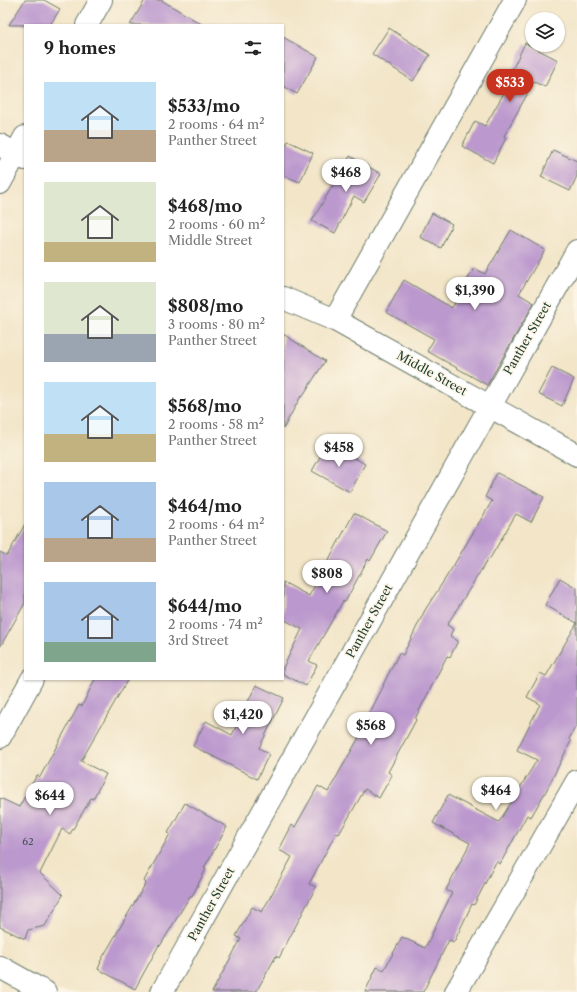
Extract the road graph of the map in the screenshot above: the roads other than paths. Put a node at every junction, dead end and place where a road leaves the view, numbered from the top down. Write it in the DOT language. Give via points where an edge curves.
graph roads {
  1 [pos="101,0"];
  2 [pos="515,0"];
  3 [pos="88,24"];
  4 [pos="16,149"];
  5 [pos="0,183"];
  6 [pos="577,251"];
  7 [pos="284,298"];
  8 [pos="335,320"];
  9 [pos="489,405"];
  10 [pos="577,455"];
  11 [pos="31,680"];
  12 [pos="0,737"];
  13 [pos="577,781"];
  14 [pos="0,967"];
  15 [pos="45,992"];
  16 [pos="162,992"];
  17 [pos="456,992"];
  1 -- 3 [label="street"];
  2 -- 8 [label="street"];
  4 -- 5 [label="street"];
  6 -- 9 [label="street, Panther Street"];
  7 -- 8 [label="street, Middle Street"];
  8 -- 9 [label="street, Middle Street"];
  9 -- 10 [label="street, Middle Street"];
  9 -- 16 [label="street, Panther Street"];
  11 -- 12 [label="street"];
  13 -- 17 [label="street"];
  14 -- 15 [label="street"];
}
